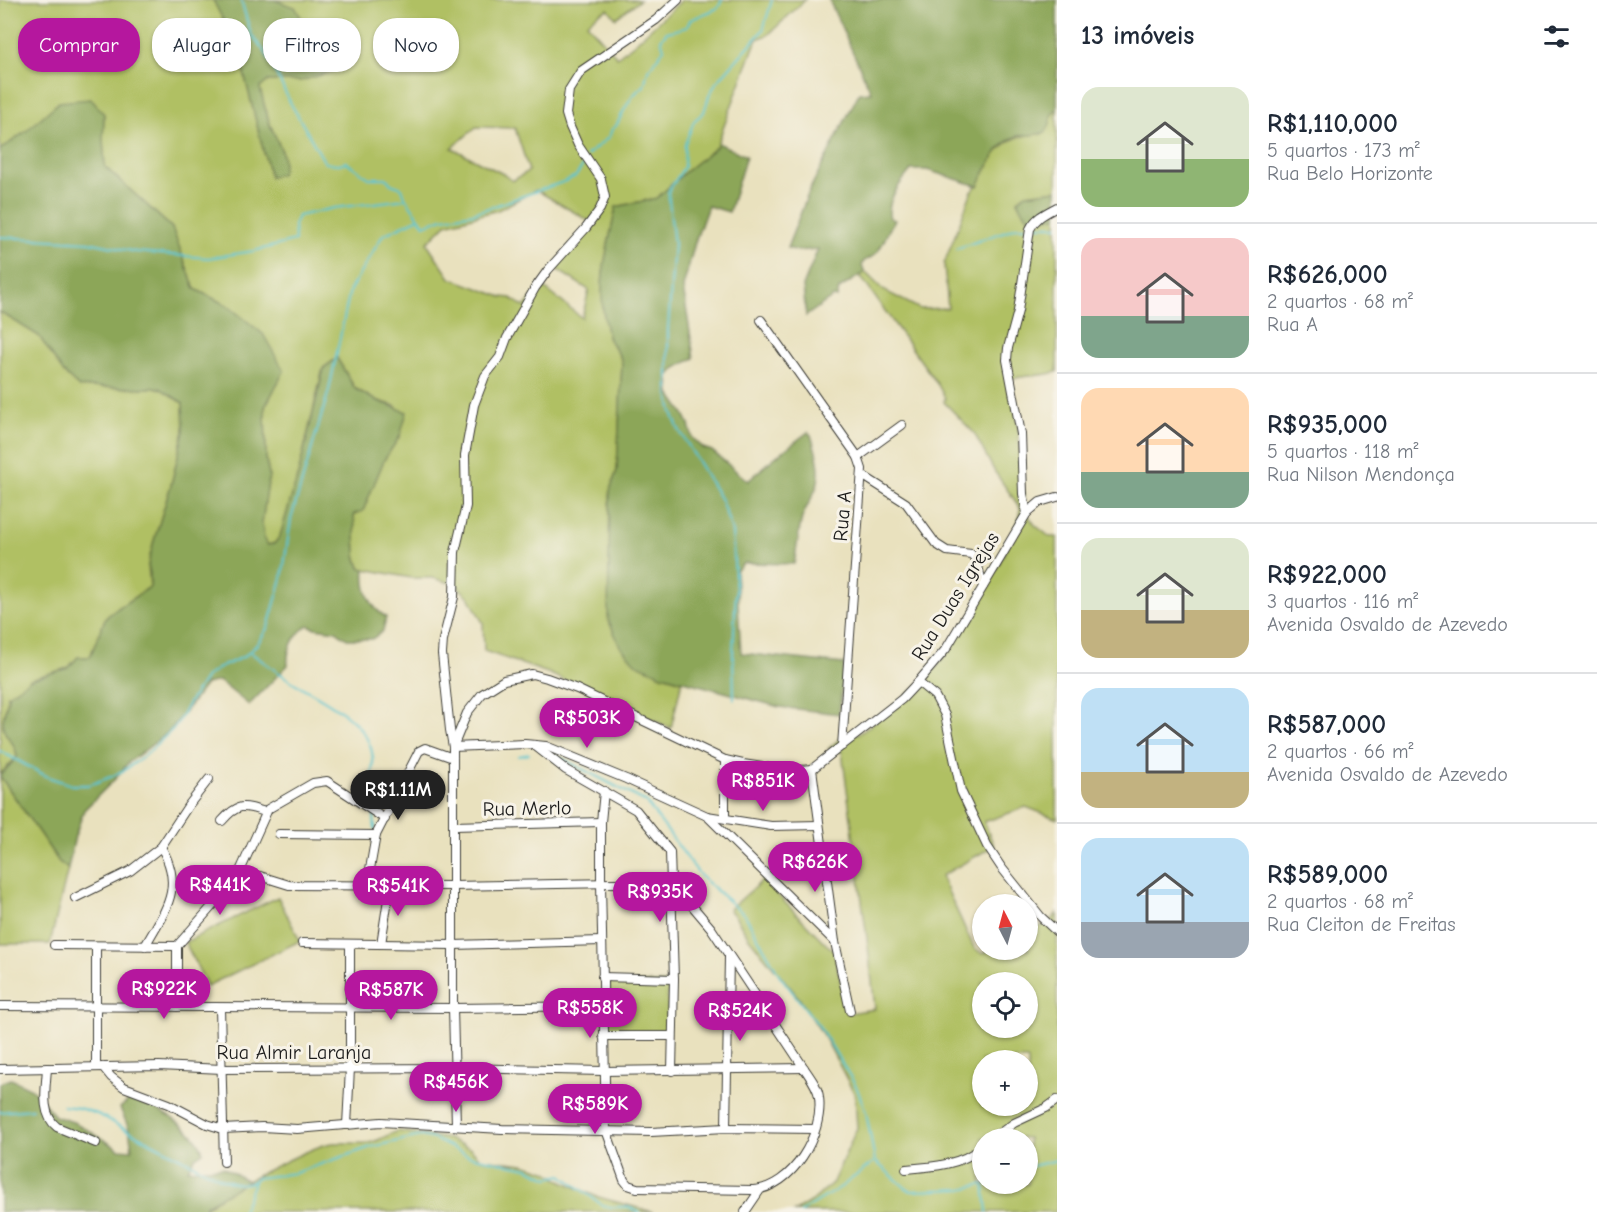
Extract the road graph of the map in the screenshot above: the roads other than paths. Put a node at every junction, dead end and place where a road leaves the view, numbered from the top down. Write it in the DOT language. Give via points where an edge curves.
graph roads {
  1 [pos="678,0"];
  2 [pos="1057,207"];
  3 [pos="761,320"];
  4 [pos="902,425"];
  5 [pos="858,457"];
  6 [pos="862,475"];
  7 [pos="1057,497"];
  8 [pos="1027,513"];
  9 [pos="983,586"];
  10 [pos="918,682"];
  11 [pos="534,744"];
  12 [pos="842,746"];
  13 [pos="453,747"];
  14 [pos="453,758"];
  15 [pos="725,760"];
  16 [pos="812,769"];
  17 [pos="209,779"];
  18 [pos="604,791"];
  19 [pos="265,812"];
  20 [pos="707,816"];
  21 [pos="725,818"];
  22 [pos="385,819"];
  23 [pos="222,820"];
  24 [pos="601,822"];
  25 [pos="819,825"];
  26 [pos="454,826"];
  27 [pos="279,834"];
  28 [pos="375,835"];
  29 [pos="161,848"];
  30 [pos="260,876"];
  31 [pos="601,882"];
  32 [pos="671,882"];
  33 [pos="367,886"];
  34 [pos="390,886"];
  35 [pos="453,886"];
  36 [pos="672,895"];
  37 [pos="75,898"];
  38 [pos="1057,932"];
  39 [pos="602,941"];
  40 [pos="302,942"];
  41 [pos="835,942"];
  42 [pos="350,944"];
  43 [pos="381,944"];
  44 [pos="54,945"];
  45 [pos="177,945"];
  46 [pos="453,945"];
  47 [pos="96,946"];
  48 [pos="144,946"];
  49 [pos="729,957"];
  50 [pos="602,977"];
  51 [pos="674,979"];
  52 [pos="0,1006"];
  53 [pos="602,1006"];
  54 [pos="96,1007"];
  55 [pos="177,1008"];
  56 [pos="220,1008"];
  57 [pos="349,1008"];
  58 [pos="453,1008"];
  59 [pos="850,1011"];
  60 [pos="603,1036"];
  61 [pos="672,1036"];
  62 [pos="99,1067"];
  63 [pos="47,1068"];
  64 [pos="350,1068"];
  65 [pos="454,1068"];
  66 [pos="726,1068"];
  67 [pos="804,1068"];
  68 [pos="0,1069"];
  69 [pos="222,1069"];
  70 [pos="604,1071"];
  71 [pos="672,1071"];
  72 [pos="1057,1100"];
  73 [pos="347,1125"];
  74 [pos="456,1125"];
  75 [pos="726,1128"];
  76 [pos="1007,1128"];
  77 [pos="223,1129"];
  78 [pos="606,1130"];
  79 [pos="815,1130"];
  80 [pos="96,1143"];
  81 [pos="972,1153"];
  82 [pos="224,1162"];
  83 [pos="906,1169"];
  84 [pos="760,1190"];
  85 [pos="746,1212"];
  1 -- 13 [label="street" via="656,20 581,71 569,90 566,114 570,127 601,179 605,197 586,228 534,288 500,357 485,376 474,405 465,455 466,506 455,552 454,597 442,654"];
  2 -- 8 [label="street" via="1034,221 1030,229 1018,311 1007,354 1021,434"];
  3 -- 5 [label="street, Rua A"];
  4 -- 5 [label="street"];
  5 -- 6 [label="street, Rua A"];
  6 -- 9 [label="street" via="906,503 936,544 976,559"];
  6 -- 12 [label="street, Rua A"];
  7 -- 8 [label="street, Rua Duas Igrejas" via="1040,502"];
  8 -- 9 [label="street, Rua Duas Igrejas"];
  9 -- 10 [label="street, Rua Duas Igrejas" via="946,649"];
  10 -- 12 [label="street, Rua Duas Igrejas"];
  10 -- 38 [label="street" via="935,696 945,715 961,790 987,846"];
  11 -- 13 [label="street"];
  11 -- 18 [label="street" via="566,770"];
  11 -- 20 [label="street" via="576,758"];
  12 -- 16 [label="street, Rua Duas Igrejas"];
  13 -- 14 [label="street"];
  13 -- 15 [label="street" via="467,713 482,694 504,680 532,674 578,689"];
  14 -- 22 [label="street" via="422,749"];
  14 -- 26 [label="street"];
  15 -- 16 [label="street" via="789,771"];
  15 -- 21 [label="street"];
  16 -- 25 [label="street"];
  17 -- 29 [label="street"];
  18 -- 24 [label="street"];
  18 -- 32 [label="street" via="636,810 667,846"];
  19 -- 22 [label="street" via="322,780"];
  19 -- 23 [label="street" via="240,806"];
  19 -- 45 [label="street" via="242,869"];
  20 -- 21 [label="street"];
  20 -- 41 [label="street"];
  21 -- 25 [label="street" via="771,826"];
  22 -- 28 [label="street"];
  24 -- 26 [label="street, Rua Merlo"];
  24 -- 31 [label="street"];
  25 -- 41 [label="street"];
  26 -- 35 [label="street"];
  27 -- 28 [label="street"];
  28 -- 33 [label="street"];
  29 -- 37 [label="street" via="129,871"];
  29 -- 48 [label="street" via="171,869 173,887"];
  30 -- 33 [label="street" via="289,885"];
  31 -- 32 [label="street"];
  31 -- 35 [label="street"];
  31 -- 39 [label="street"];
  32 -- 36 [label="street"];
  33 -- 34 [label="street"];
  34 -- 35 [label="street"];
  34 -- 43 [label="street"];
  35 -- 46 [label="street"];
  36 -- 49 [label="street" via="691,905"];
  36 -- 51 [label="street"];
  39 -- 46 [label="street"];
  39 -- 50 [label="street"];
  40 -- 42 [label="street"];
  41 -- 59 [label="street"];
  42 -- 43 [label="street"];
  42 -- 57 [label="street"];
  43 -- 46 [label="street"];
  44 -- 47 [label="street"];
  45 -- 48 [label="street"];
  45 -- 55 [label="street"];
  46 -- 58 [label="street"];
  47 -- 48 [label="street"];
  47 -- 54 [label="street"];
  49 -- 66 [label="street"];
  49 -- 67 [label="street"];
  50 -- 51 [label="street"];
  50 -- 53 [label="street"];
  51 -- 61 [label="street"];
  52 -- 54 [label="street"];
  53 -- 58 [label="street"];
  53 -- 60 [label="street"];
  54 -- 55 [label="street"];
  54 -- 62 [label="street"];
  55 -- 56 [label="street"];
  56 -- 57 [label="street"];
  56 -- 69 [label="street"];
  57 -- 58 [label="street"];
  57 -- 64 [label="street"];
  58 -- 65 [label="street"];
  60 -- 61 [label="street"];
  60 -- 70 [label="street"];
  61 -- 71 [label="street"];
  62 -- 63 [label="street, Rua Almir Laranja"];
  62 -- 69 [label="street, Rua Almir Laranja"];
  62 -- 77 [label="street" via="124,1087"];
  63 -- 68 [label="street, Rua Almir Laranja"];
  63 -- 80 [label="street" via="49,1118 57,1127"];
  64 -- 65 [label="street, Rua Almir Laranja"];
  64 -- 69 [label="street, Rua Almir Laranja"];
  64 -- 73 [label="street"];
  65 -- 70 [label="street, Rua Almir Laranja"];
  65 -- 74 [label="street"];
  66 -- 67 [label="street, Rua Almir Laranja"];
  66 -- 71 [label="street, Rua Almir Laranja"];
  66 -- 75 [label="street"];
  67 -- 79 [label="street" via="819,1097"];
  69 -- 77 [label="street"];
  70 -- 71 [label="street, Rua Almir Laranja"];
  70 -- 78 [label="street"];
  72 -- 76 [label="street"];
  73 -- 74 [label="street"];
  73 -- 77 [label="street"];
  74 -- 78 [label="street"];
  75 -- 78 [label="street"];
  75 -- 79 [label="street"];
  77 -- 82 [label="street"];
  78 -- 84 [label="street" via="628,1185"];
  79 -- 84 [label="street" via="808,1150 793,1168"];
  81 -- 83 [label="street" via="937,1166"];
  84 -- 85 [label="street"];
}
